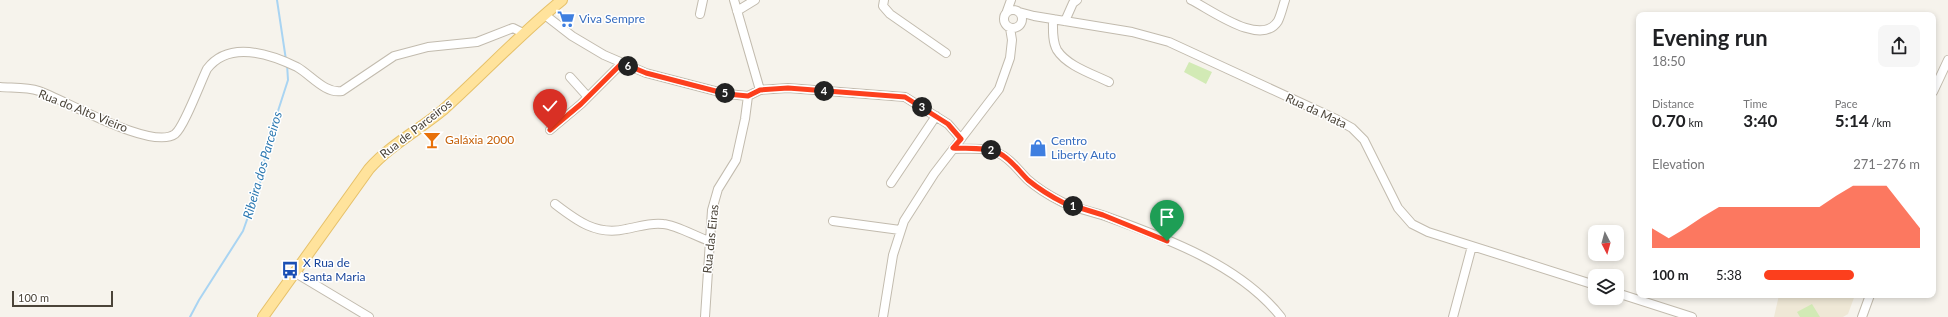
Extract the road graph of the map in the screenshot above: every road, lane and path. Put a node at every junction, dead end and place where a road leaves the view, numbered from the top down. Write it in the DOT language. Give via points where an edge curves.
graph roads {
  1 [pos="562,0"];
  2 [pos="703,0"];
  3 [pos="734,0"];
  4 [pos="755,0"];
  5 [pos="884,0"];
  6 [pos="1011,0"];
  7 [pos="1077,0"];
  8 [pos="1191,0"];
  9 [pos="1285,0"];
  10 [pos="1007,11"];
  11 [pos="1018,11"];
  12 [pos="737,12"];
  13 [pos="544,14"];
  14 [pos="700,14"];
  15 [pos="1034,16"];
  16 [pos="1054,19"];
  17 [pos="1065,21"];
  18 [pos="1016,26"];
  19 [pos="523,33"];
  20 [pos="946,53"];
  21 [pos="1948,60"];
  22 [pos="622,63"];
  23 [pos="570,77"];
  24 [pos="1109,82"];
  25 [pos="0,86"];
  26 [pos="1936,86"];
  27 [pos="760,90"];
  28 [pos="748,96"];
  29 [pos="588,97"];
  30 [pos="936,116"];
  31 [pos="550,130"];
  32 [pos="961,139"];
  33 [pos="953,148"];
  34 [pos="891,183"];
  35 [pos="555,204"];
  36 [pos="834,221"];
  37 [pos="900,230"];
  38 [pos="709,241"];
  39 [pos="1472,246"];
  40 [pos="294,272"];
  41 [pos="1588,283"];
  42 [pos="1624,295"];
  43 [pos="1869,298"];
  44 [pos="266,316"];
  45 [pos="369,317"];
  46 [pos="705,317"];
  47 [pos="883,317"];
  48 [pos="1281,317"];
  49 [pos="1453,317"];
  50 [pos="1692,317"];
  51 [pos="1862,317"];
  1 -- 13 [label="main road, Rua de Parceiros"];
  2 -- 14 [label="street"];
  3 -- 12 [label="street"];
  4 -- 12 [label="street"];
  5 -- 20 [label="street" via="883,6 890,14"];
  6 -- 10 [label="street"];
  6 -- 11 [label="street"];
  7 -- 17 [label="street"];
  8 -- 9 [label="street" via="1241,27 1255,31 1268,29 1277,22"];
  10 -- 11 [label="street"];
  10 -- 18 [label="street" via="1003,21"];
  11 -- 15 [label="street, Rua da Mata"];
  11 -- 18 [label="street" via="1022,17"];
  12 -- 27 [label="street"];
  13 -- 19 [label="main road, Rua de Parceiros"];
  13 -- 22 [label="street" via="572,36"];
  15 -- 16 [label="street, Rua da Mata"];
  15 -- 18 [label="street"];
  16 -- 17 [label="street, Rua da Mata"];
  16 -- 24 [label="street" via="1054,40 1063,56"];
  17 -- 39 [label="street, Rua da Mata" via="1132,32 1169,42 1352,128 1367,144 1392,199 1412,224 1428,232"];
  18 -- 32 [label="street" via="1007,70 999,89"];
  19 -- 25 [label="street, Rua do Alto Vieiro" via="513,28 478,42 411,50 394,56 342,91 336,92 329,90 298,68 265,54 245,51 230,53 211,63 179,131 167,138 144,134 100,119 38,91"];
  19 -- 40 [label="main road, Rua de Parceiros" via="442,110 379,157"];
  21 -- 26 [label="street"];
  22 -- 28 [label="street" via="646,73 727,94"];
  22 -- 29 [label="street"];
  23 -- 29 [label="street"];
  27 -- 28 [label="street"];
  27 -- 30 [label="street" via="788,88 905,97"];
  28 -- 38 [label="street, Rua das Eiras" via="740,146 736,160 718,189 712,210"];
  29 -- 31 [label="street"];
  30 -- 32 [label="street" via="948,124"];
  30 -- 34 [label="street"];
  32 -- 33 [label="street"];
  33 -- 37 [label="street" via="918,197"];
  33 -- 48 [label="street" via="990,150 998,153 1007,158 1038,188 1060,201 1131,226 1217,263 1270,302"];
  35 -- 38 [label="street" via="591,228 602,231 665,224"];
  36 -- 37 [label="street"];
  37 -- 47 [label="street" via="893,255"];
  38 -- 46 [label="street, Rua das Eiras"];
  39 -- 41 [label="street, Rua da Mata"];
  39 -- 49 [label="street"];
  40 -- 44 [label="main road, Rua de Parceiros"];
  40 -- 45 [label="street"];
  42 -- 50 [label="street"];
  43 -- 51 [label="street"];
}
